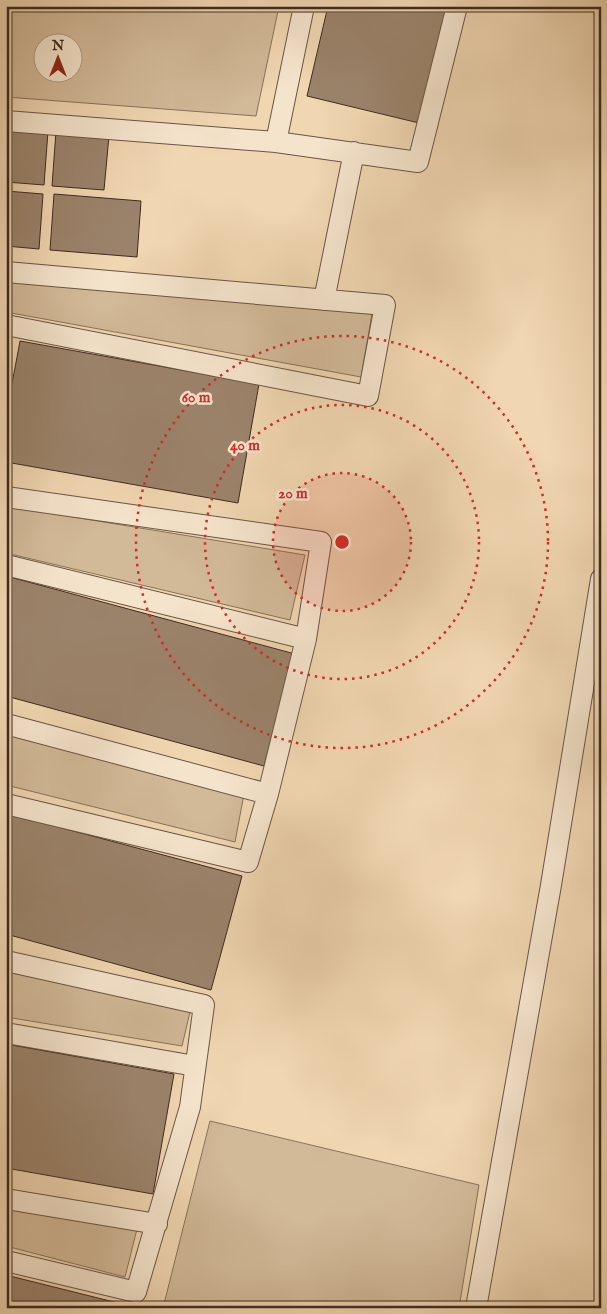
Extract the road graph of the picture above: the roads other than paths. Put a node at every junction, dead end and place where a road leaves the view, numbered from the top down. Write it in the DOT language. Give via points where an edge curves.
graph roads {
  1 [pos="304,6"];
  2 [pos="457,6"];
  3 [pos="6,120"];
  4 [pos="276,142"];
  5 [pos="354,152"];
  6 [pos="6,272"];
  7 [pos="324,300"];
  8 [pos="6,325"];
  9 [pos="6,497"];
  10 [pos="6,565"];
  11 [pos="601,579"];
  12 [pos="306,639"];
  13 [pos="6,724"];
  14 [pos="268,794"];
  15 [pos="6,804"];
  16 [pos="6,961"];
  17 [pos="6,1033"];
  18 [pos="195,1066"];
  19 [pos="6,1199"];
  20 [pos="157,1224"];
  21 [pos="6,1261"];
  22 [pos="476,1308"];
  1 -- 4 [label="street"];
  2 -- 5 [label="street" via="418,162"];
  3 -- 4 [label="street"];
  4 -- 5 [label="street"];
  5 -- 7 [label="street"];
  6 -- 7 [label="street"];
  7 -- 8 [label="street" via="385,306 368,396"];
  9 -- 12 [label="street" via="321,542"];
  10 -- 12 [label="street"];
  11 -- 22 [label="street"];
  12 -- 14 [label="street"];
  13 -- 14 [label="street"];
  14 -- 15 [label="street" via="248,862"];
  16 -- 18 [label="street" via="204,1005"];
  17 -- 18 [label="street"];
  18 -- 20 [label="street" via="190,1107"];
  19 -- 20 [label="street"];
  20 -- 21 [label="street" via="136,1292"];
}
